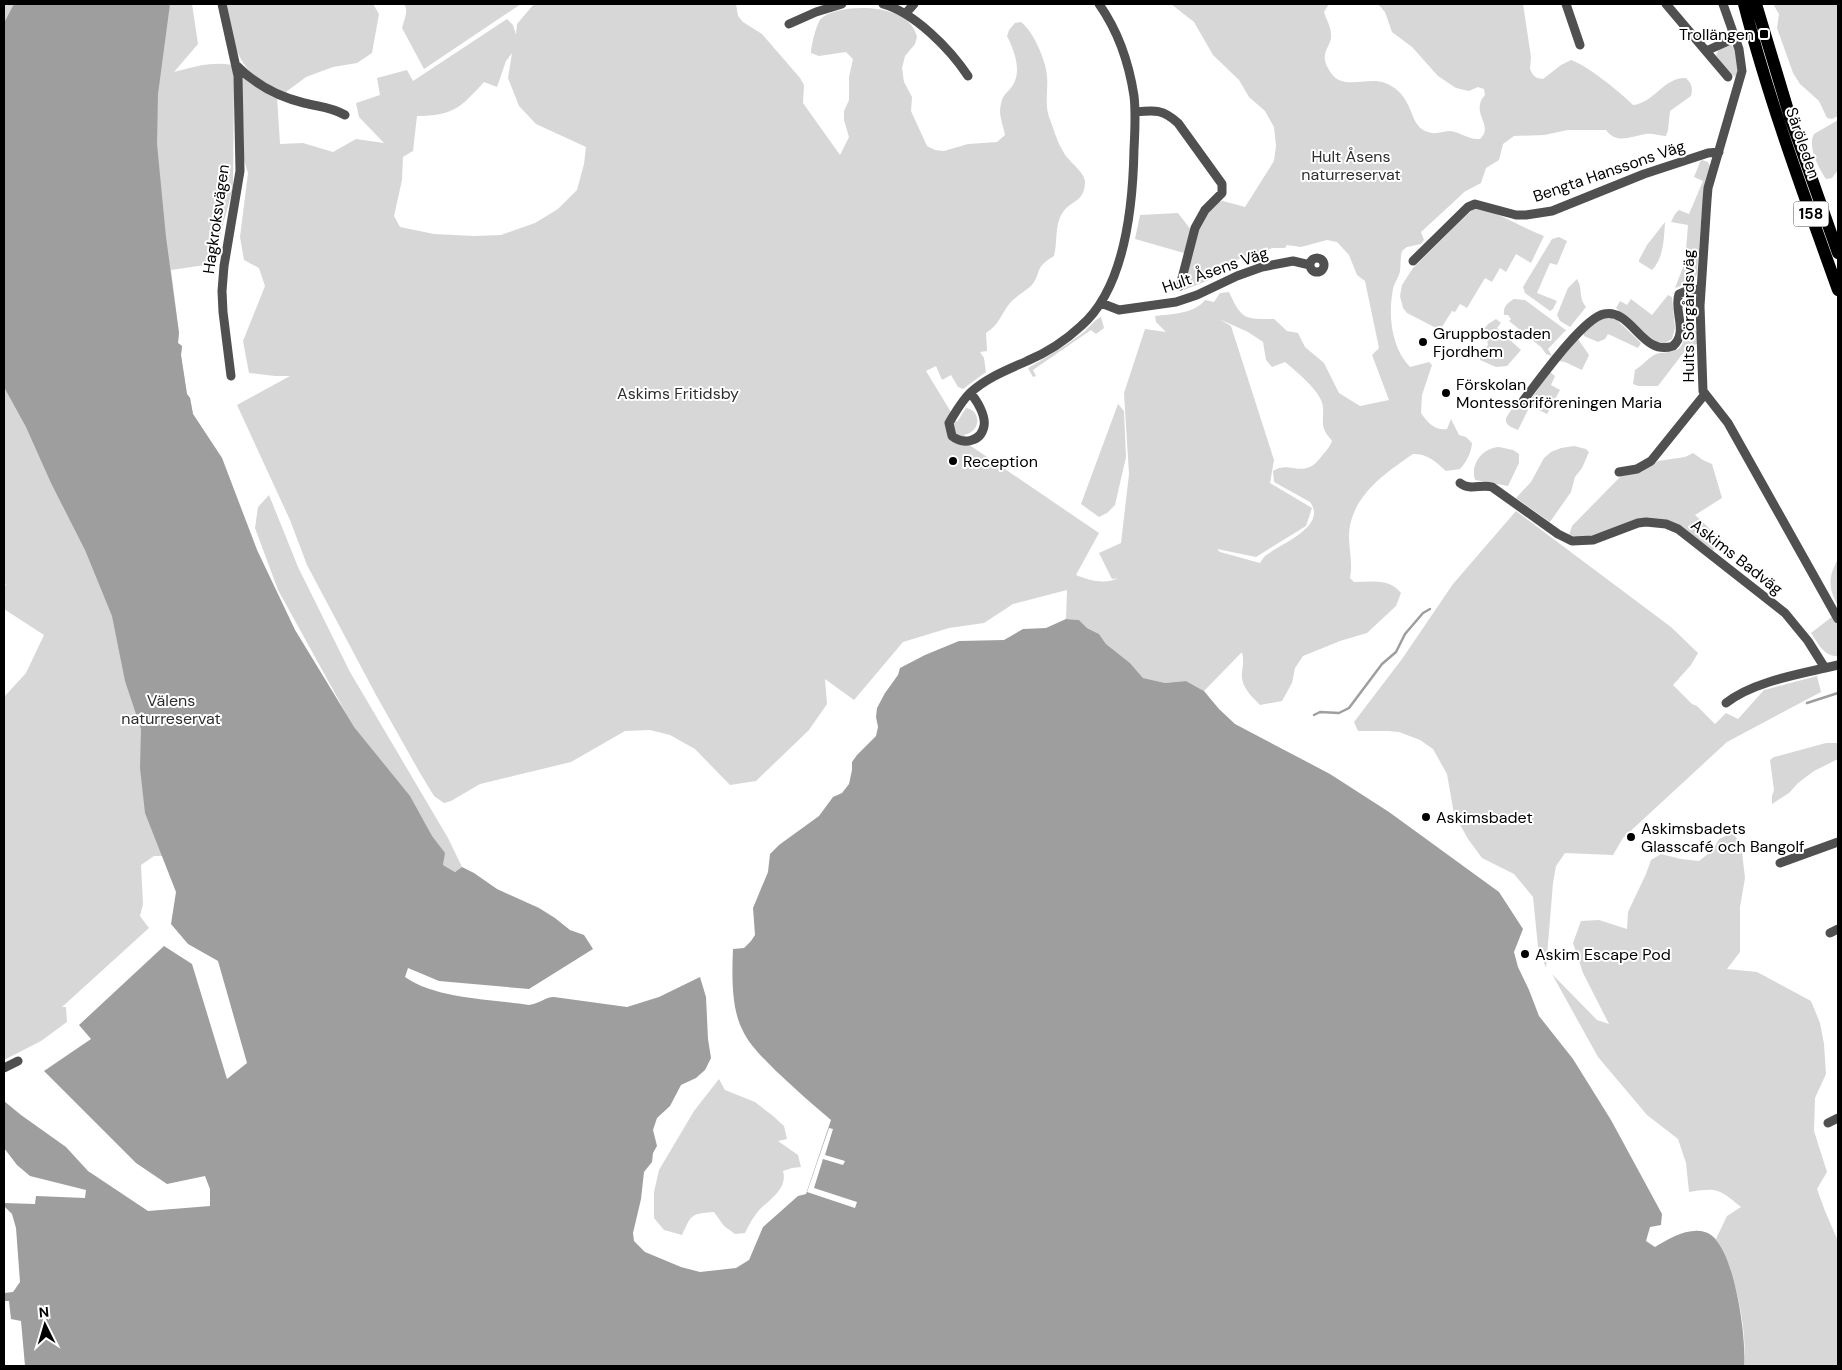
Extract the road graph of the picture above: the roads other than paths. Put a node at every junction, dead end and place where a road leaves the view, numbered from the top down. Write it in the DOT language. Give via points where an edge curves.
graph roads {
  1 [pos="222,4"];
  2 [pos="842,4"];
  3 [pos="884,4"];
  4 [pos="914,4"];
  5 [pos="1099,4"];
  6 [pos="1566,4"];
  7 [pos="1666,4"];
  8 [pos="1723,4"];
  9 [pos="1744,4"];
  10 [pos="1756,4"];
  11 [pos="906,14"];
  12 [pos="789,24"];
  13 [pos="1735,38"];
  14 [pos="1580,45"];
  15 [pos="1706,51"];
  16 [pos="237,66"];
  17 [pos="968,76"];
  18 [pos="1728,77"];
  19 [pos="1135,112"];
  20 [pos="345,115"];
  21 [pos="1719,152"];
  22 [pos="1838,253"];
  23 [pos="1413,261"];
  24 [pos="1310,265"];
  25 [pos="1180,286"];
  26 [pos="1701,288"];
  27 [pos="1838,290"];
  28 [pos="1100,303"];
  29 [pos="231,376"];
  30 [pos="970,393"];
  31 [pos="1705,394"];
  32 [pos="1523,401"];
  33 [pos="1619,472"];
  34 [pos="1460,483"];
  35 [pos="1838,619"];
  36 [pos="1838,665"];
  37 [pos="1825,668"];
  38 [pos="1726,703"];
  39 [pos="1838,842"];
  40 [pos="1780,863"];
  41 [pos="18,1061"];
  42 [pos="4,1068"];
  43 [pos="1838,1118"];
  44 [pos="1828,1123"];
  1 -- 16 [label="street, Hagkroksvägen"];
  2 -- 12 [label="street"];
  3 -- 11 [label="street"];
  4 -- 11 [label="street"];
  5 -- 19 [label="street" via="1120,41 1134,95"];
  6 -- 14 [label="street"];
  7 -- 15 [label="street"];
  8 -- 13 [label="street"];
  9 -- 27 [label="main road, Säröleden / 158" via="1783,138"];
  10 -- 22 [label="main road, Säröleden / 158" via="1790,117"];
  11 -- 17 [label="street" via="939,42"];
  13 -- 15 [label="street"];
  13 -- 21 [label="street, Hults Sörgårdsväg" via="1742,58 1742,71"];
  15 -- 18 [label="street"];
  16 -- 20 [label="street" via="273,91"];
  16 -- 29 [label="street, Hagkroksvägen" via="240,172 222,291"];
  19 -- 25 [label="street" via="1160,111 1170,116 1222,184 1222,193 1205,210 1194,228"];
  19 -- 28 [label="street" via="1133,192 1128,226 1120,262"];
  21 -- 23 [label="street, Bengta Hanssons Väg" via="1644,174 1546,212 1516,215 1471,205"];
  21 -- 26 [label="street, Hults Sörgårdsväg" via="1707,200"];
  24 -- 28 [label="street, Hult Åsens Väg" via="1293,261 1262,267 1176,302 1119,310"];
  26 -- 31 [label="street, Hults Sörgårdsväg" via="1702,381"];
  26 -- 32 [label="street" via="1679,294 1680,335 1673,346 1658,347 1647,342 1625,320 1610,314 1600,315 1577,335"];
  28 -- 30 [label="street" via="1090,318 1064,339 1028,361 988,379"];
  30 -- 30 [label="street" via="949,423 952,436 960,442 978,437 984,428 983,418"];
  31 -- 33 [label="street" via="1651,462"];
  31 -- 35 [label="street, Hults Sörgårdsväg" via="1728,423"];
  34 -- 37 [label="street, Askims Badväg" via="1467,487 1492,487 1572,541 1593,540 1646,522 1678,529 1785,612"];
  36 -- 37 [label="street"];
  37 -- 38 [label="street" via="1749,690"];
  39 -- 40 [label="street"];
  41 -- 42 [label="street"];
  43 -- 44 [label="street"];
}
